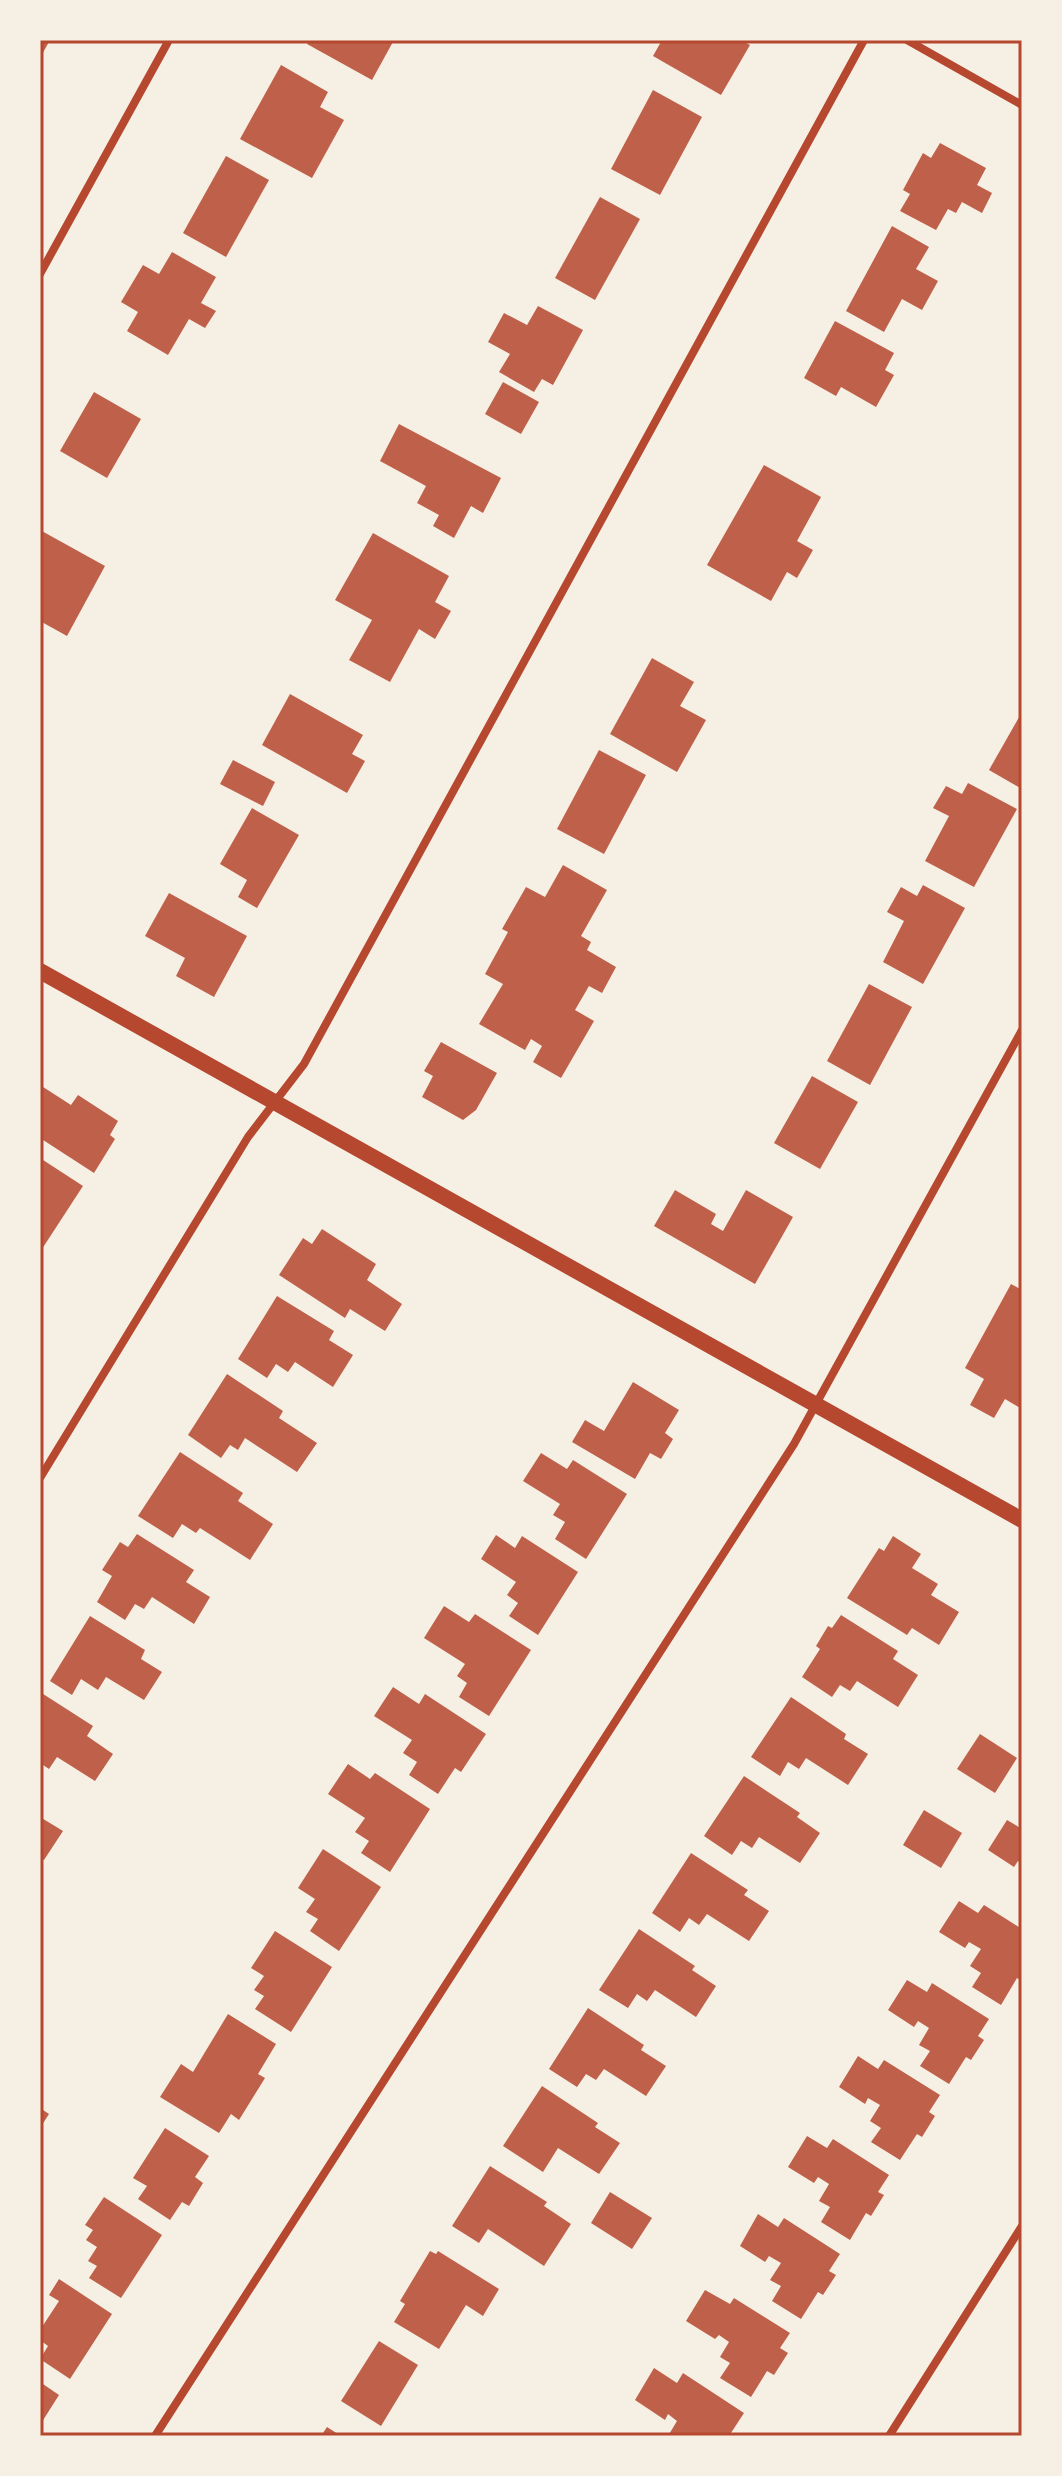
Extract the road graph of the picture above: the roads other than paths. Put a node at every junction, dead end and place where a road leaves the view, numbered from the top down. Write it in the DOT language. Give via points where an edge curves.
graph roads {
  1 [pos="169,40"];
  2 [pos="864,40"];
  3 [pos="907,40"];
  4 [pos="1022,105"];
  5 [pos="40,274"];
  6 [pos="40,971"];
  7 [pos="1022,1030"];
  8 [pos="274,1102"];
  9 [pos="818,1403"];
  10 [pos="40,1478"];
  11 [pos="1022,1520"];
  12 [pos="1022,2226"];
  13 [pos="155,2436"];
  14 [pos="889,2436"];
  1 -- 5 [label="street"];
  2 -- 8 [label="street" via="311,1050"];
  3 -- 4 [label="street"];
  6 -- 8 [label="main road"];
  7 -- 9 [label="street"];
  8 -- 9 [label="main road"];
  8 -- 10 [label="street"];
  9 -- 11 [label="main road"];
  9 -- 13 [label="street"];
  12 -- 14 [label="street"];
}
